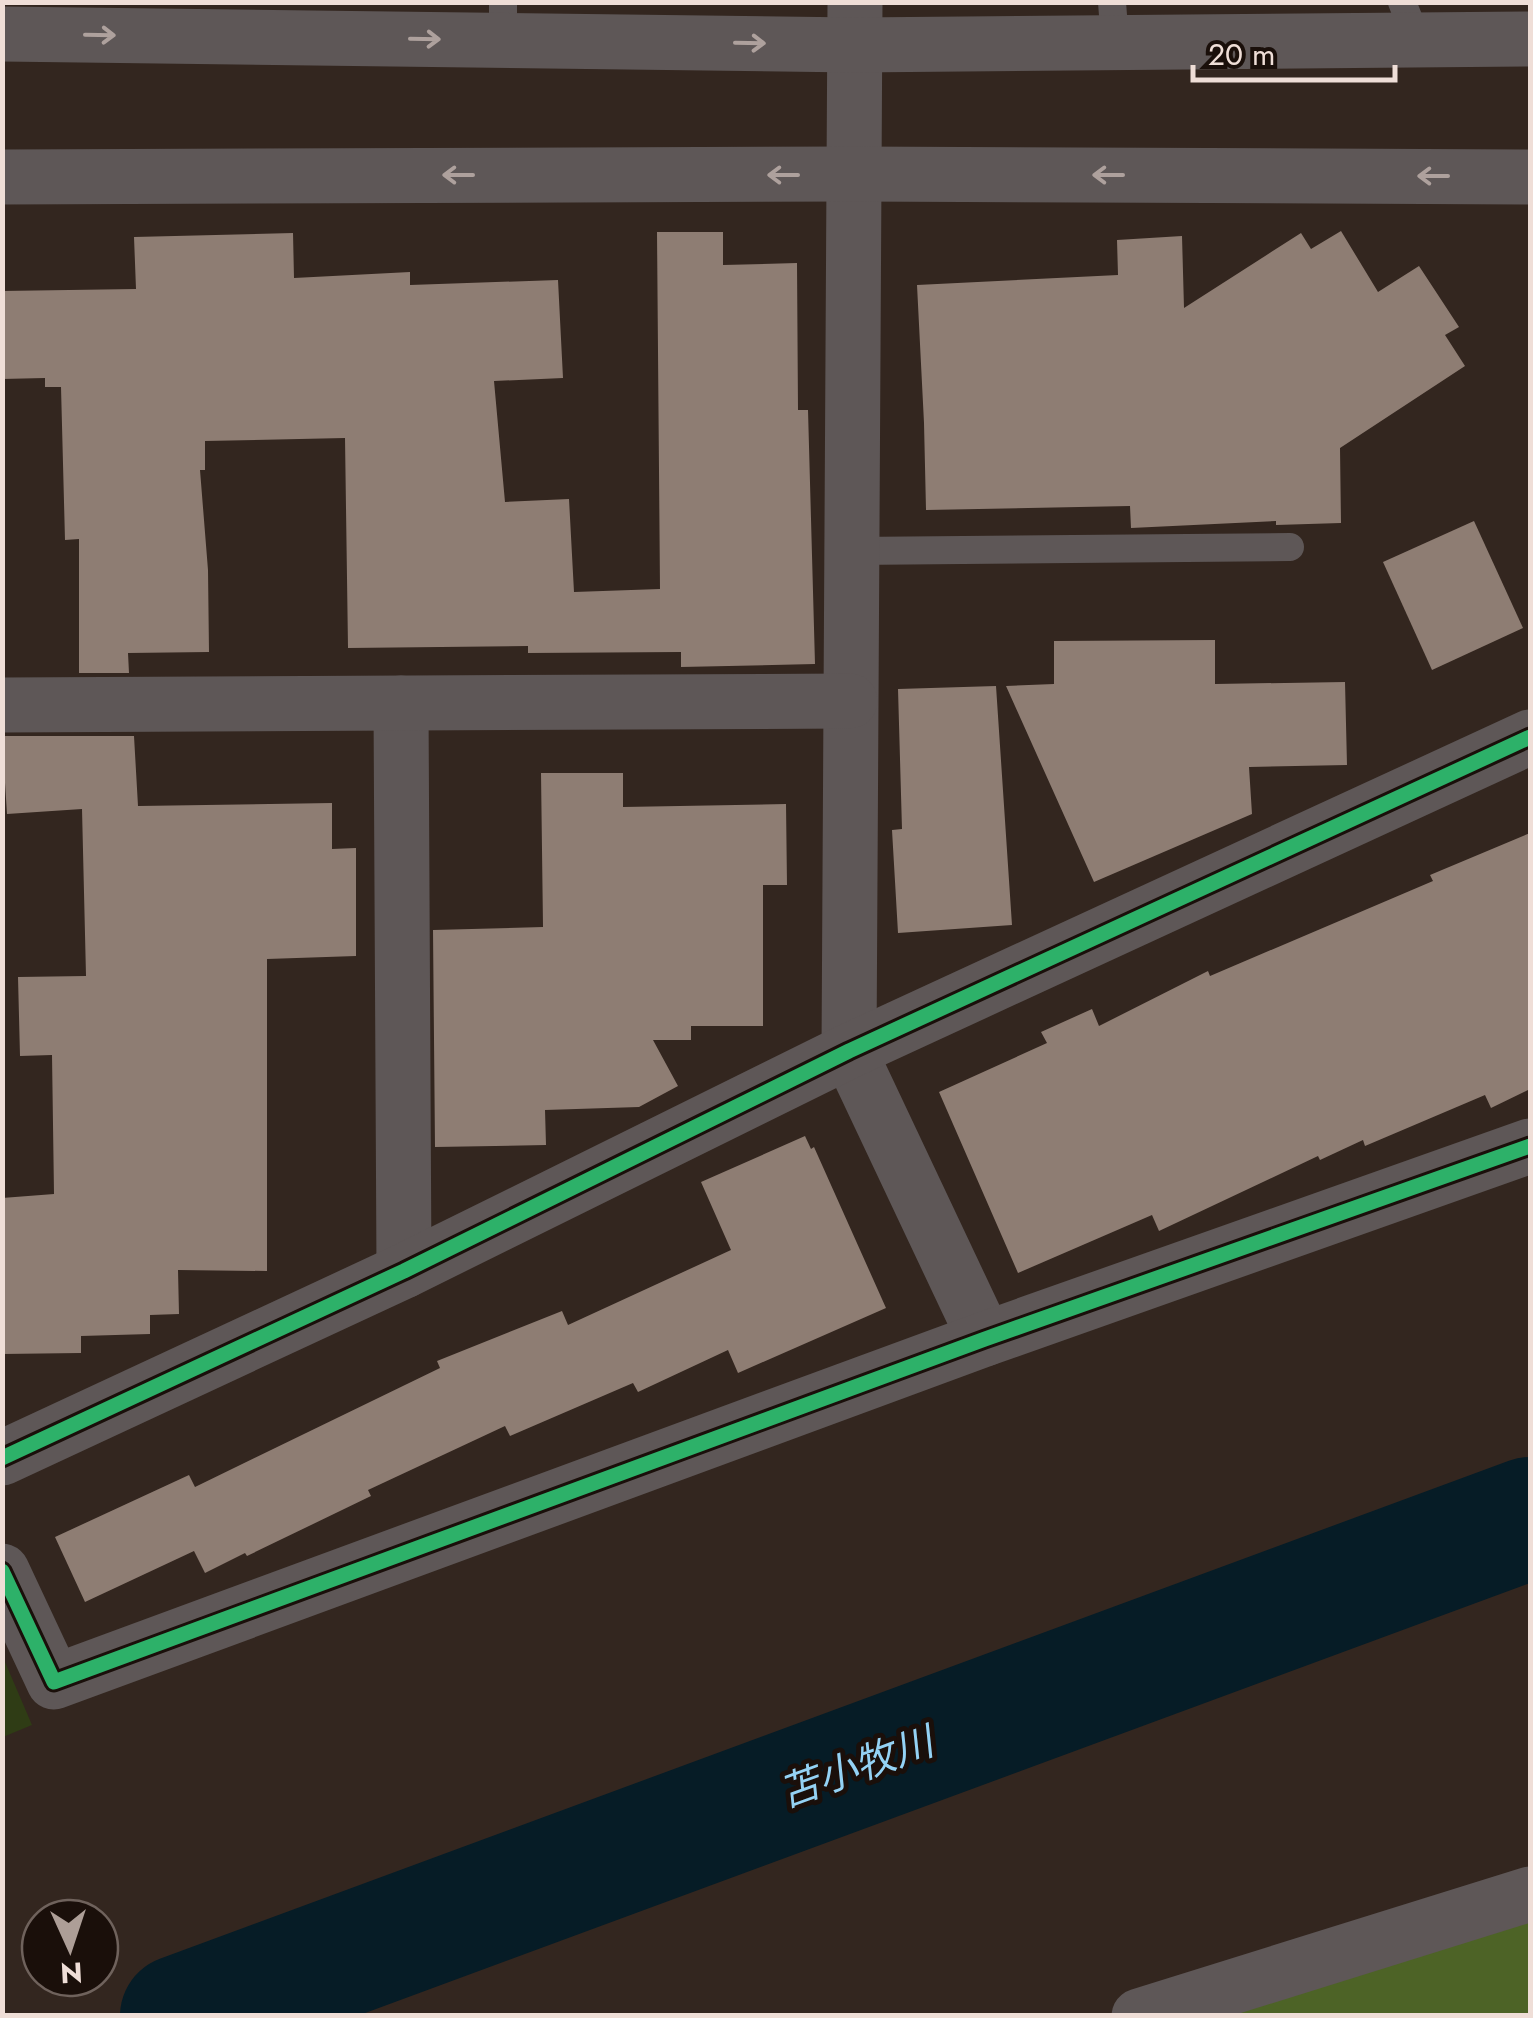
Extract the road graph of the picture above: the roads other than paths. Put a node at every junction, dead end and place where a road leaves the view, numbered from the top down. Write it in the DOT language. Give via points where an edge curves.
graph roads {
  1 [pos="503,21"];
  2 [pos="1410,21"];
  3 [pos="1113,22"];
  4 [pos="855,24"];
  5 [pos="2,34"];
  6 [pos="1530,39"];
  7 [pos="854,174"];
  8 [pos="2,176"];
  9 [pos="1530,176"];
  10 [pos="1290,547"];
  11 [pos="853,550"];
  12 [pos="850,701"];
  13 [pos="401,703"];
  14 [pos="2,705"];
  15 [pos="1530,737"];
  16 [pos="849,1051"];
  17 [pos="1530,1146"];
  18 [pos="404,1271"];
  19 [pos="985,1339"];
  20 [pos="2,1458"];
  21 [pos="2,1572"];
  22 [pos="1530,1894"];
  23 [pos="1139,2016"];
  1 -- 4 [label="street, one-way"];
  5 -- 1 [label="street, one-way"];
  2 -- 3 [label="street"];
  2 -- 6 [label="street"];
  3 -- 4 [label="street"];
  4 -- 7 [label="street"];
  7 -- 8 [label="street, one-way"];
  9 -- 7 [label="street, one-way"];
  7 -- 11 [label="street"];
  10 -- 11 [label="lane"];
  11 -- 12 [label="street"];
  12 -- 13 [label="street"];
  12 -- 16 [label="street"];
  13 -- 14 [label="street"];
  13 -- 18 [label="street"];
  15 -- 16 [label="street"];
  16 -- 18 [label="street"];
  16 -- 19 [label="street"];
  17 -- 19 [label="street"];
  18 -- 20 [label="street"];
  19 -- 21 [label="street" via="54,1682"];
  22 -- 23 [label="street"];
}
